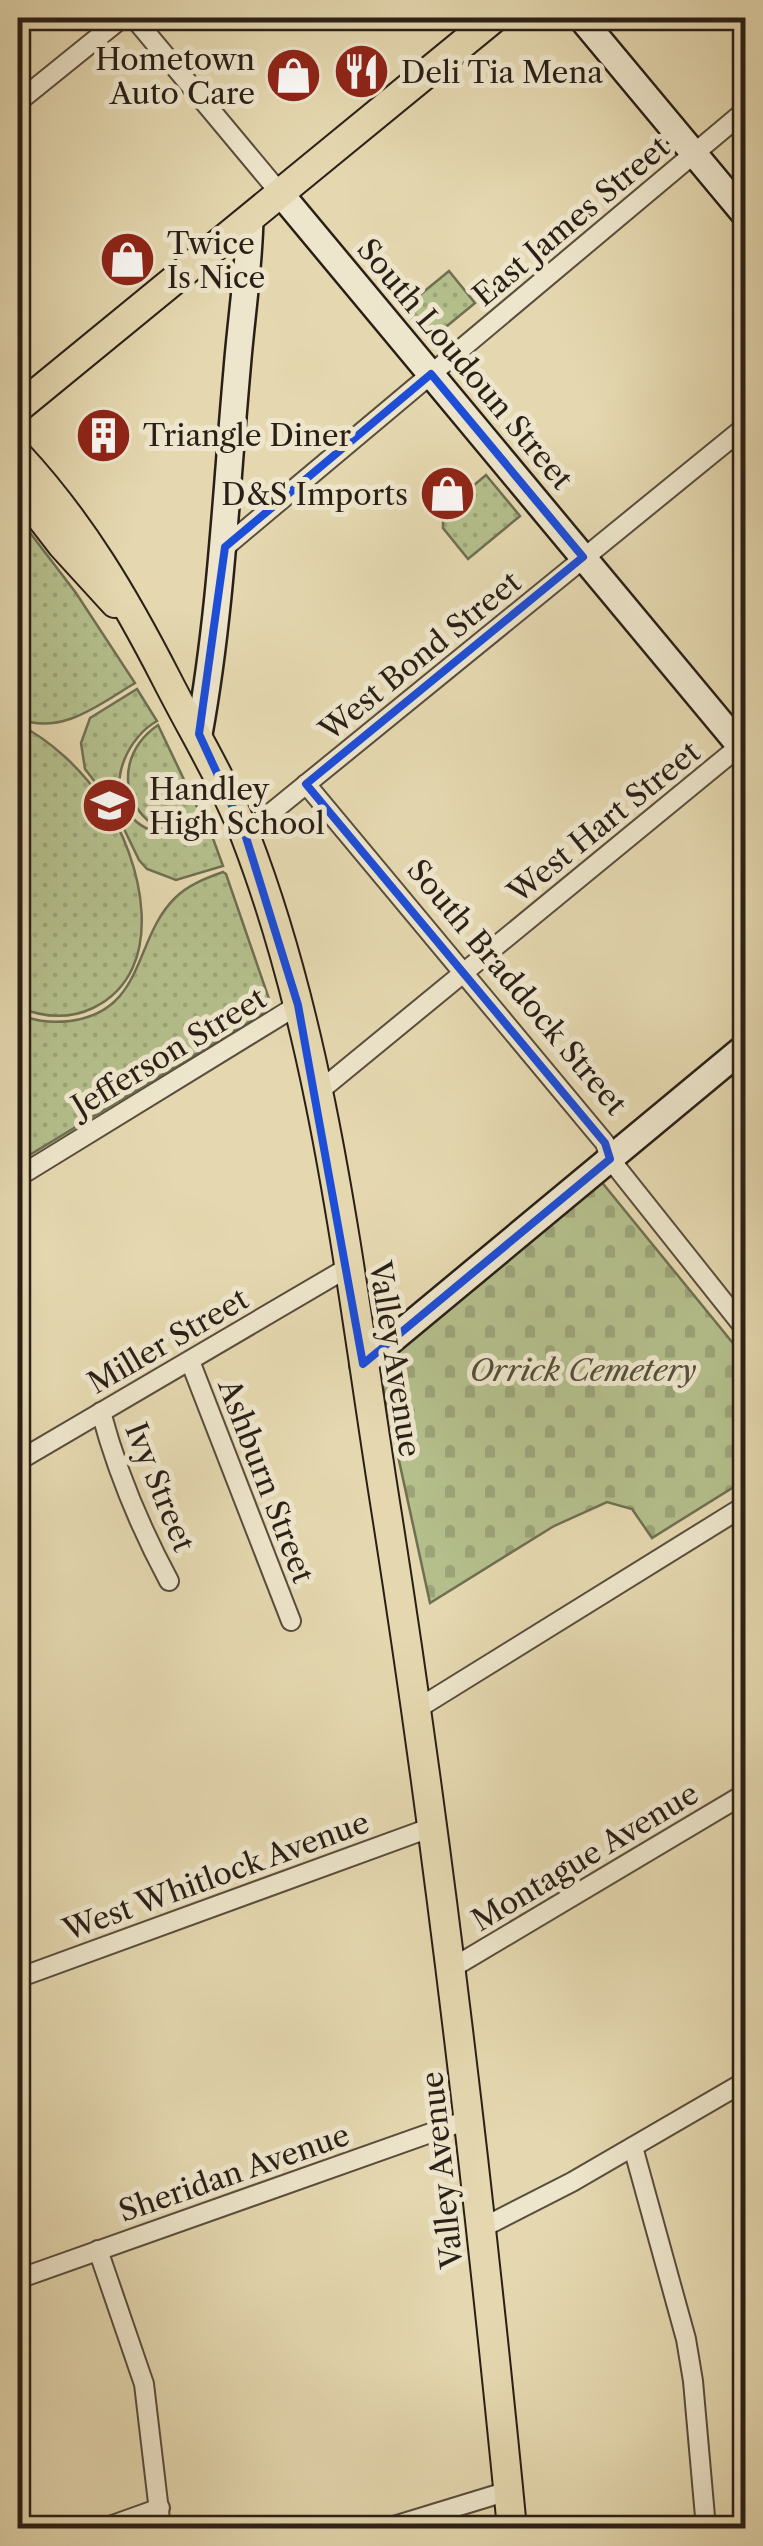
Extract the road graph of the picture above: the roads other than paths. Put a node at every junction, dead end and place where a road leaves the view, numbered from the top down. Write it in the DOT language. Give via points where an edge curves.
graph roads {
  1 [pos="122,18"];
  2 [pos="134,18"];
  3 [pos="494,18"];
  4 [pos="582,18"];
  5 [pos="18,102"];
  6 [pos="746,110"];
  7 [pos="694,154"];
  8 [pos="280,193"];
  9 [pos="746,216"];
  10 [pos="250,218"];
  11 [pos="430,374"];
  12 [pos="18,408"];
  13 [pos="746,426"];
  14 [pos="18,455"];
  15 [pos="18,488"];
  16 [pos="225,546"];
  17 [pos="583,558"];
  18 [pos="140,629"];
  19 [pos="199,734"];
  20 [pos="743,747"];
  21 [pos="306,784"];
  22 [pos="245,834"];
  23 [pos="462,974"];
  24 [pos="298,1005"];
  25 [pos="746,1046"];
  26 [pos="318,1092"];
  27 [pos="610,1159"];
  28 [pos="18,1177"];
  29 [pos="347,1268"];
  30 [pos="746,1330"];
  31 [pos="190,1360"];
  32 [pos="363,1364"];
  33 [pos="101,1412"];
  34 [pos="18,1462"];
  35 [pos="746,1505"];
  36 [pos="169,1581"];
  37 [pos="290,1621"];
  38 [pos="417,1708"];
  39 [pos="746,1793"];
  40 [pos="434,1826"];
  41 [pos="452,1968"];
  42 [pos="18,1978"];
  43 [pos="746,2081"];
  44 [pos="470,2118"];
  45 [pos="633,2148"];
  46 [pos="482,2228"];
  47 [pos="98,2250"];
  48 [pos="18,2279"];
  49 [pos="508,2491"];
  50 [pos="160,2508"];
  51 [pos="104,2528"];
  52 [pos="161,2528"];
  53 [pos="388,2528"];
  54 [pos="512,2528"];
  55 [pos="706,2528"];
  1 -- 5 [label="street"];
  2 -- 8 [label="street, South Loudoun Street"];
  3 -- 8 [label="main road"];
  4 -- 7 [label="street"];
  6 -- 7 [label="street, East James Street"];
  7 -- 9 [label="street"];
  7 -- 11 [label="street, East James Street"];
  8 -- 10 [label="main road"];
  8 -- 11 [label="street, South Loudoun Street"];
  10 -- 12 [label="main road"];
  10 -- 16 [label="street"];
  11 -- 16 [label="street, East James Street"];
  11 -- 17 [label="street, South Loudoun Street"];
  13 -- 17 [label="street, West Bond Street"];
  14 -- 18 [label="main road" via="101,559"];
  15 -- 18 [label="main road"];
  16 -- 19 [label="street"];
  17 -- 20 [label="street, South Loudoun Street"];
  17 -- 21 [label="street, West Bond Street"];
  18 -- 19 [label="main road"];
  19 -- 22 [label="main road, Valley Avenue"];
  20 -- 23 [label="street, West Hart Street"];
  21 -- 22 [label="street, West Bond Street"];
  21 -- 23 [label="street, South Braddock Street"];
  22 -- 24 [label="main road, Valley Avenue"];
  23 -- 26 [label="street, West Hart Street"];
  23 -- 27 [label="street, South Braddock Street" via="605,1143"];
  24 -- 26 [label="main road, Valley Avenue"];
  24 -- 28 [label="street, Jefferson Street"];
  25 -- 27 [label="street"];
  26 -- 29 [label="main road, Valley Avenue"];
  27 -- 30 [label="street, South Braddock Street"];
  27 -- 32 [label="street"];
  29 -- 31 [label="street, Miller Street"];
  29 -- 32 [label="main road, Valley Avenue"];
  31 -- 33 [label="street, Miller Street"];
  31 -- 37 [label="street, Ashburn Street"];
  32 -- 38 [label="main road, Valley Avenue"];
  33 -- 34 [label="street, Miller Street"];
  33 -- 36 [label="street, Ivy Street" via="113,1457"];
  35 -- 38 [label="street"];
  38 -- 40 [label="main road, Valley Avenue"];
  39 -- 41 [label="street, Montague Avenue"];
  40 -- 41 [label="main road, Valley Avenue"];
  40 -- 42 [label="street, West Whitlock Avenue"];
  41 -- 44 [label="main road, Valley Avenue"];
  43 -- 45 [label="street"];
  44 -- 46 [label="main road, Valley Avenue"];
  44 -- 47 [label="street, Sheridan Avenue"];
  45 -- 46 [label="street"];
  45 -- 55 [label="street" via="686,2339"];
  46 -- 49 [label="main road, Valley Avenue"];
  47 -- 48 [label="street, Sheridan Avenue"];
  47 -- 50 [label="street" via="144,2384"];
  49 -- 53 [label="street"];
  49 -- 54 [label="main road, Valley Avenue"];
  50 -- 51 [label="street"];
  50 -- 52 [label="street"];
}
